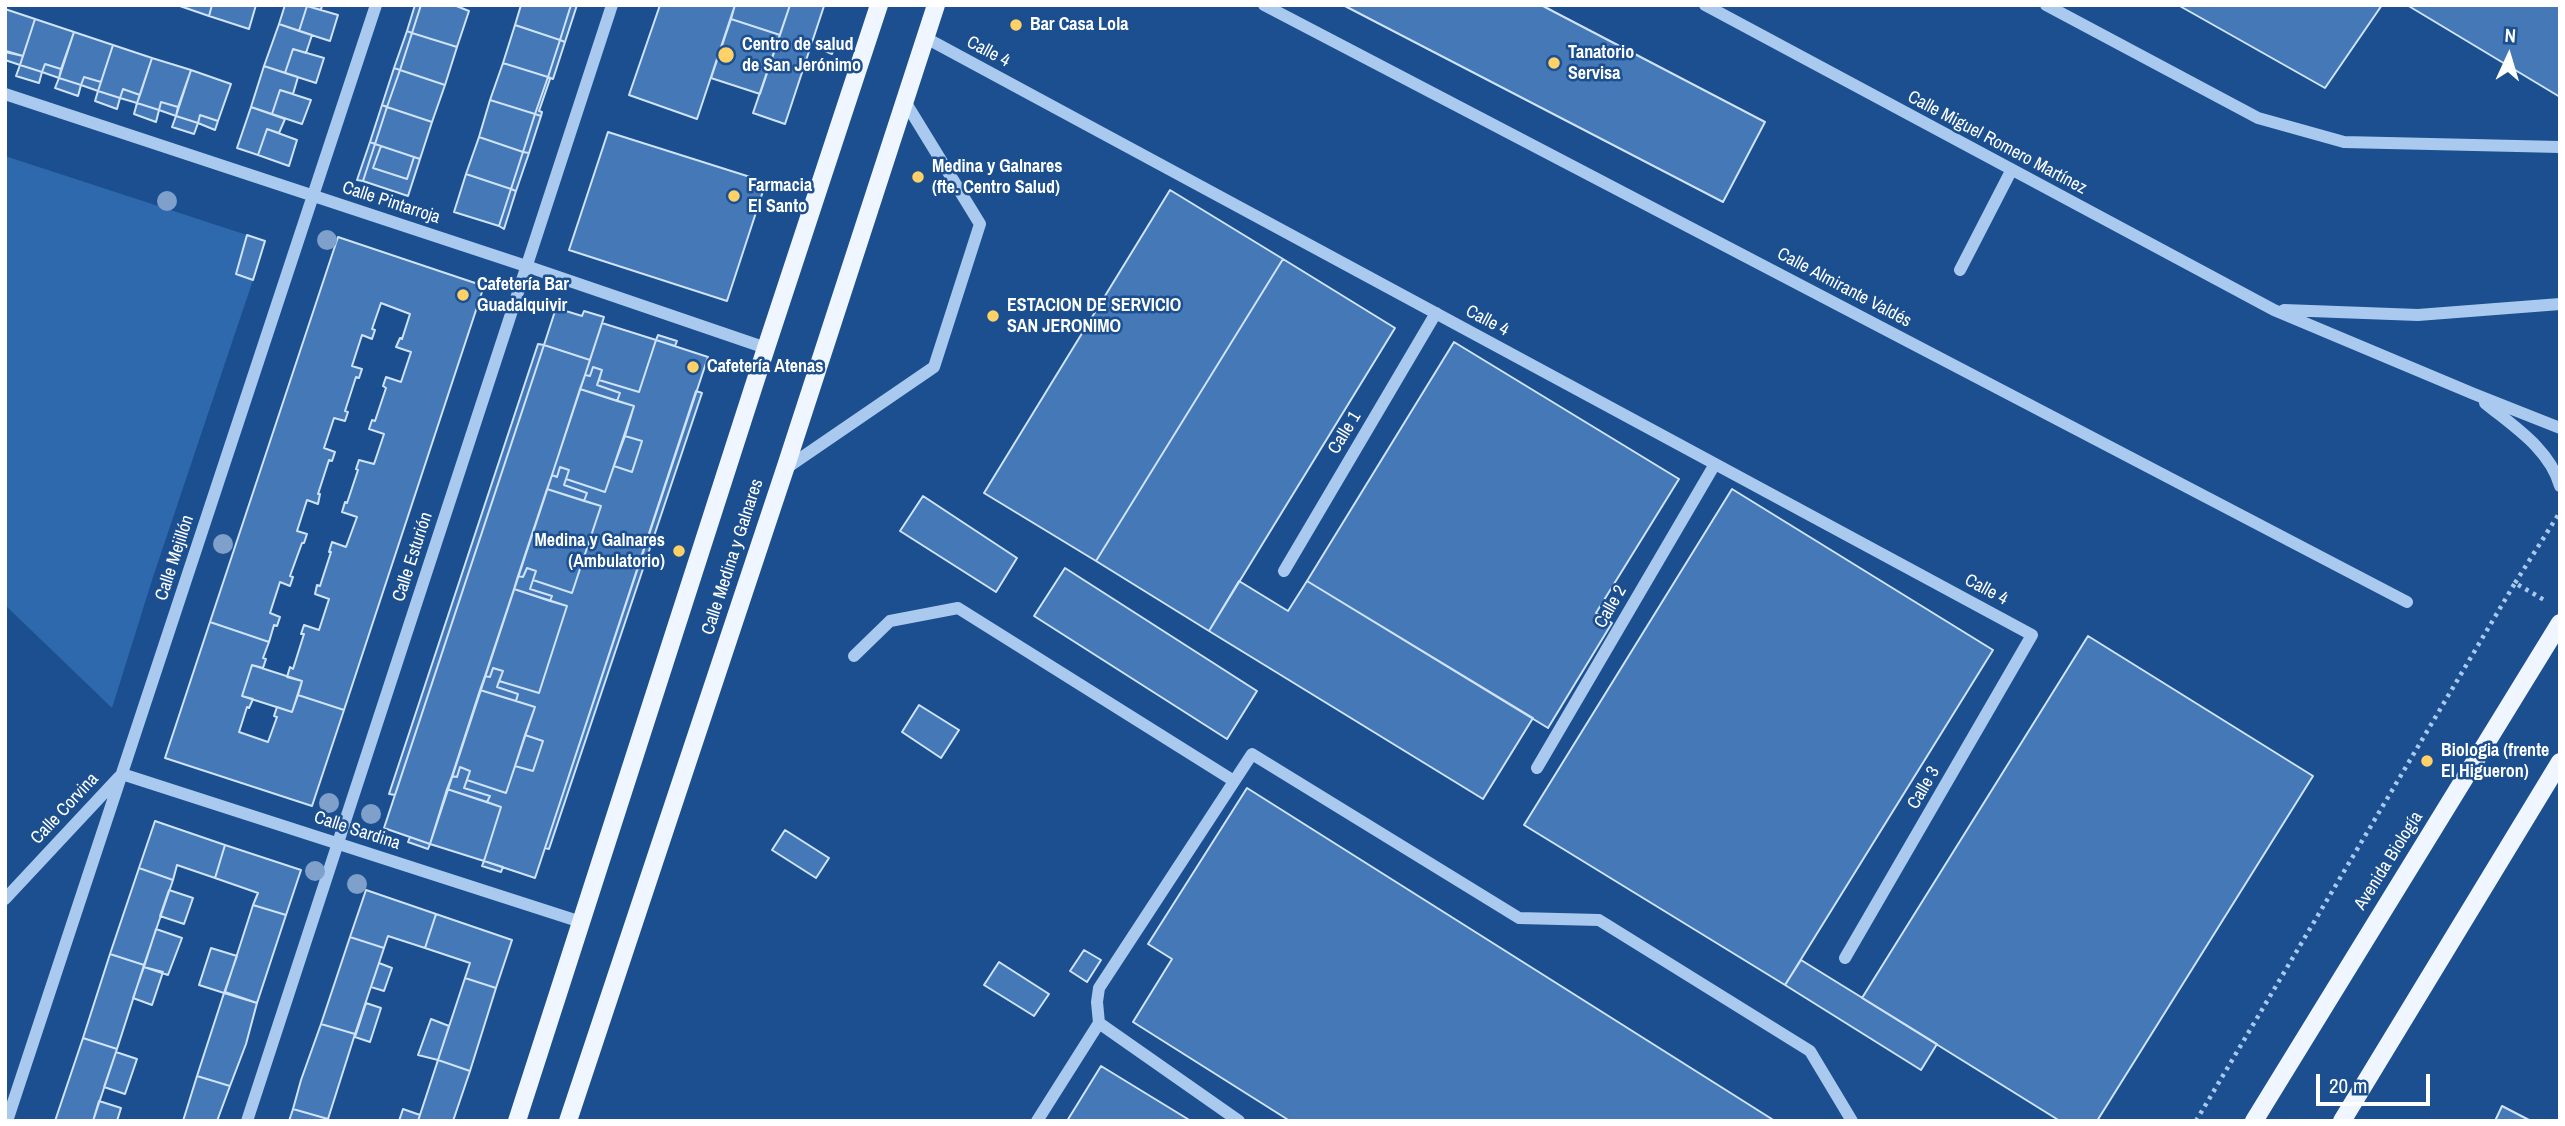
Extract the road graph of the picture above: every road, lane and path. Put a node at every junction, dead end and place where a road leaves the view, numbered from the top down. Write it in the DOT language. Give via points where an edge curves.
graph roads {
  1 [pos="376,5"];
  2 [pos="612,5"];
  3 [pos="880,5"];
  4 [pos="936,5"];
  5 [pos="1265,5"];
  6 [pos="1705,5"];
  7 [pos="2046,5"];
  8 [pos="926,38"];
  9 [pos="5,94"];
  10 [pos="904,100"];
  11 [pos="2560,147"];
  12 [pos="2011,170"];
  13 [pos="313,195"];
  14 [pos="526,266"];
  15 [pos="1960,270"];
  16 [pos="2560,304"];
  17 [pos="2274,310"];
  18 [pos="1436,313"];
  19 [pos="766,348"];
  20 [pos="2474,394"];
  21 [pos="2560,428"];
  22 [pos="1715,464"];
  23 [pos="785,469"];
  24 [pos="2560,486"];
  25 [pos="2560,512"];
  26 [pos="1284,571"];
  27 [pos="2515,583"];
  28 [pos="2407,602"];
  29 [pos="2550,603"];
  30 [pos="2560,624"];
  31 [pos="2032,635"];
  32 [pos="854,656"];
  33 [pos="2560,762"];
  34 [pos="1537,768"];
  35 [pos="122,774"];
  36 [pos="1234,781"];
  37 [pos="338,844"];
  38 [pos="5,899"];
  39 [pos="581,922"];
  40 [pos="1845,958"];
  41 [pos="1099,1023"];
  42 [pos="8,1121"];
  43 [pos="247,1121"];
  44 [pos="517,1121"];
  45 [pos="568,1121"];
  46 [pos="1037,1121"];
  47 [pos="1239,1121"];
  48 [pos="1852,1121"];
  49 [pos="2196,1121"];
  50 [pos="2254,1121"];
  51 [pos="2342,1121"];
  1 -- 13 [label="street, Calle Mejillón"];
  2 -- 14 [label="street, Calle Esturión"];
  3 -- 19 [label="main road, Calle Medina y Galnares"];
  4 -- 8 [label="main road, Calle Medina y Galnares"];
  5 -- 28 [label="street, Calle Almirante Valdés"];
  6 -- 12 [label="street, Calle Miguel Romero Martínez"];
  7 -- 11 [label="street" via="2258,118 2344,142"];
  8 -- 10 [label="main road, Calle Medina y Galnares"];
  8 -- 18 [label="street, Calle 4"];
  9 -- 13 [label="street, Calle Pintarroja"];
  10 -- 23 [label="main road, Calle Medina y Galnares"];
  10 -- 23 [label="street" via="980,224 934,367"];
  12 -- 15 [label="street"];
  12 -- 17 [label="street, Calle Miguel Romero Martínez"];
  13 -- 14 [label="street, Calle Pintarroja"];
  13 -- 35 [label="street, Calle Mejillón"];
  14 -- 19 [label="street, Calle Pintarroja"];
  14 -- 37 [label="street, Calle Esturión"];
  16 -- 17 [label="street" via="2418,315"];
  17 -- 20 [label="street, Calle Miguel Romero Martínez"];
  18 -- 22 [label="street, Calle 4"];
  18 -- 26 [label="street, Calle 1"];
  19 -- 39 [label="main road, Calle Medina y Galnares"];
  20 -- 21 [label="street, Calle Miguel Romero Martínez"];
  20 -- 24 [label="street" via="2532,441 2556,471"];
  22 -- 31 [label="street, Calle 4"];
  22 -- 34 [label="street, Calle 2"];
  23 -- 45 [label="main road, Calle Medina y Galnares"];
  25 -- 27 [label="path"];
  27 -- 29 [label="path"];
  27 -- 49 [label="path"];
  30 -- 50 [label="main road, Avenida Biología"];
  31 -- 40 [label="street, Calle 3"];
  32 -- 36 [label="street" via="890,621 958,608"];
  33 -- 51 [label="main road"];
  35 -- 37 [label="street, Calle Sardina"];
  35 -- 38 [label="street, Calle Corvina"];
  35 -- 42 [label="street, Calle Mejillón"];
  36 -- 41 [label="street" via="1099,988"];
  36 -- 48 [label="street" via="1252,754 1519,918 1599,920 1810,1051"];
  37 -- 39 [label="street, Calle Sardina"];
  37 -- 43 [label="street, Calle Esturión"];
  39 -- 44 [label="main road, Calle Medina y Galnares"];
  41 -- 46 [label="street"];
  41 -- 47 [label="street"];
}
